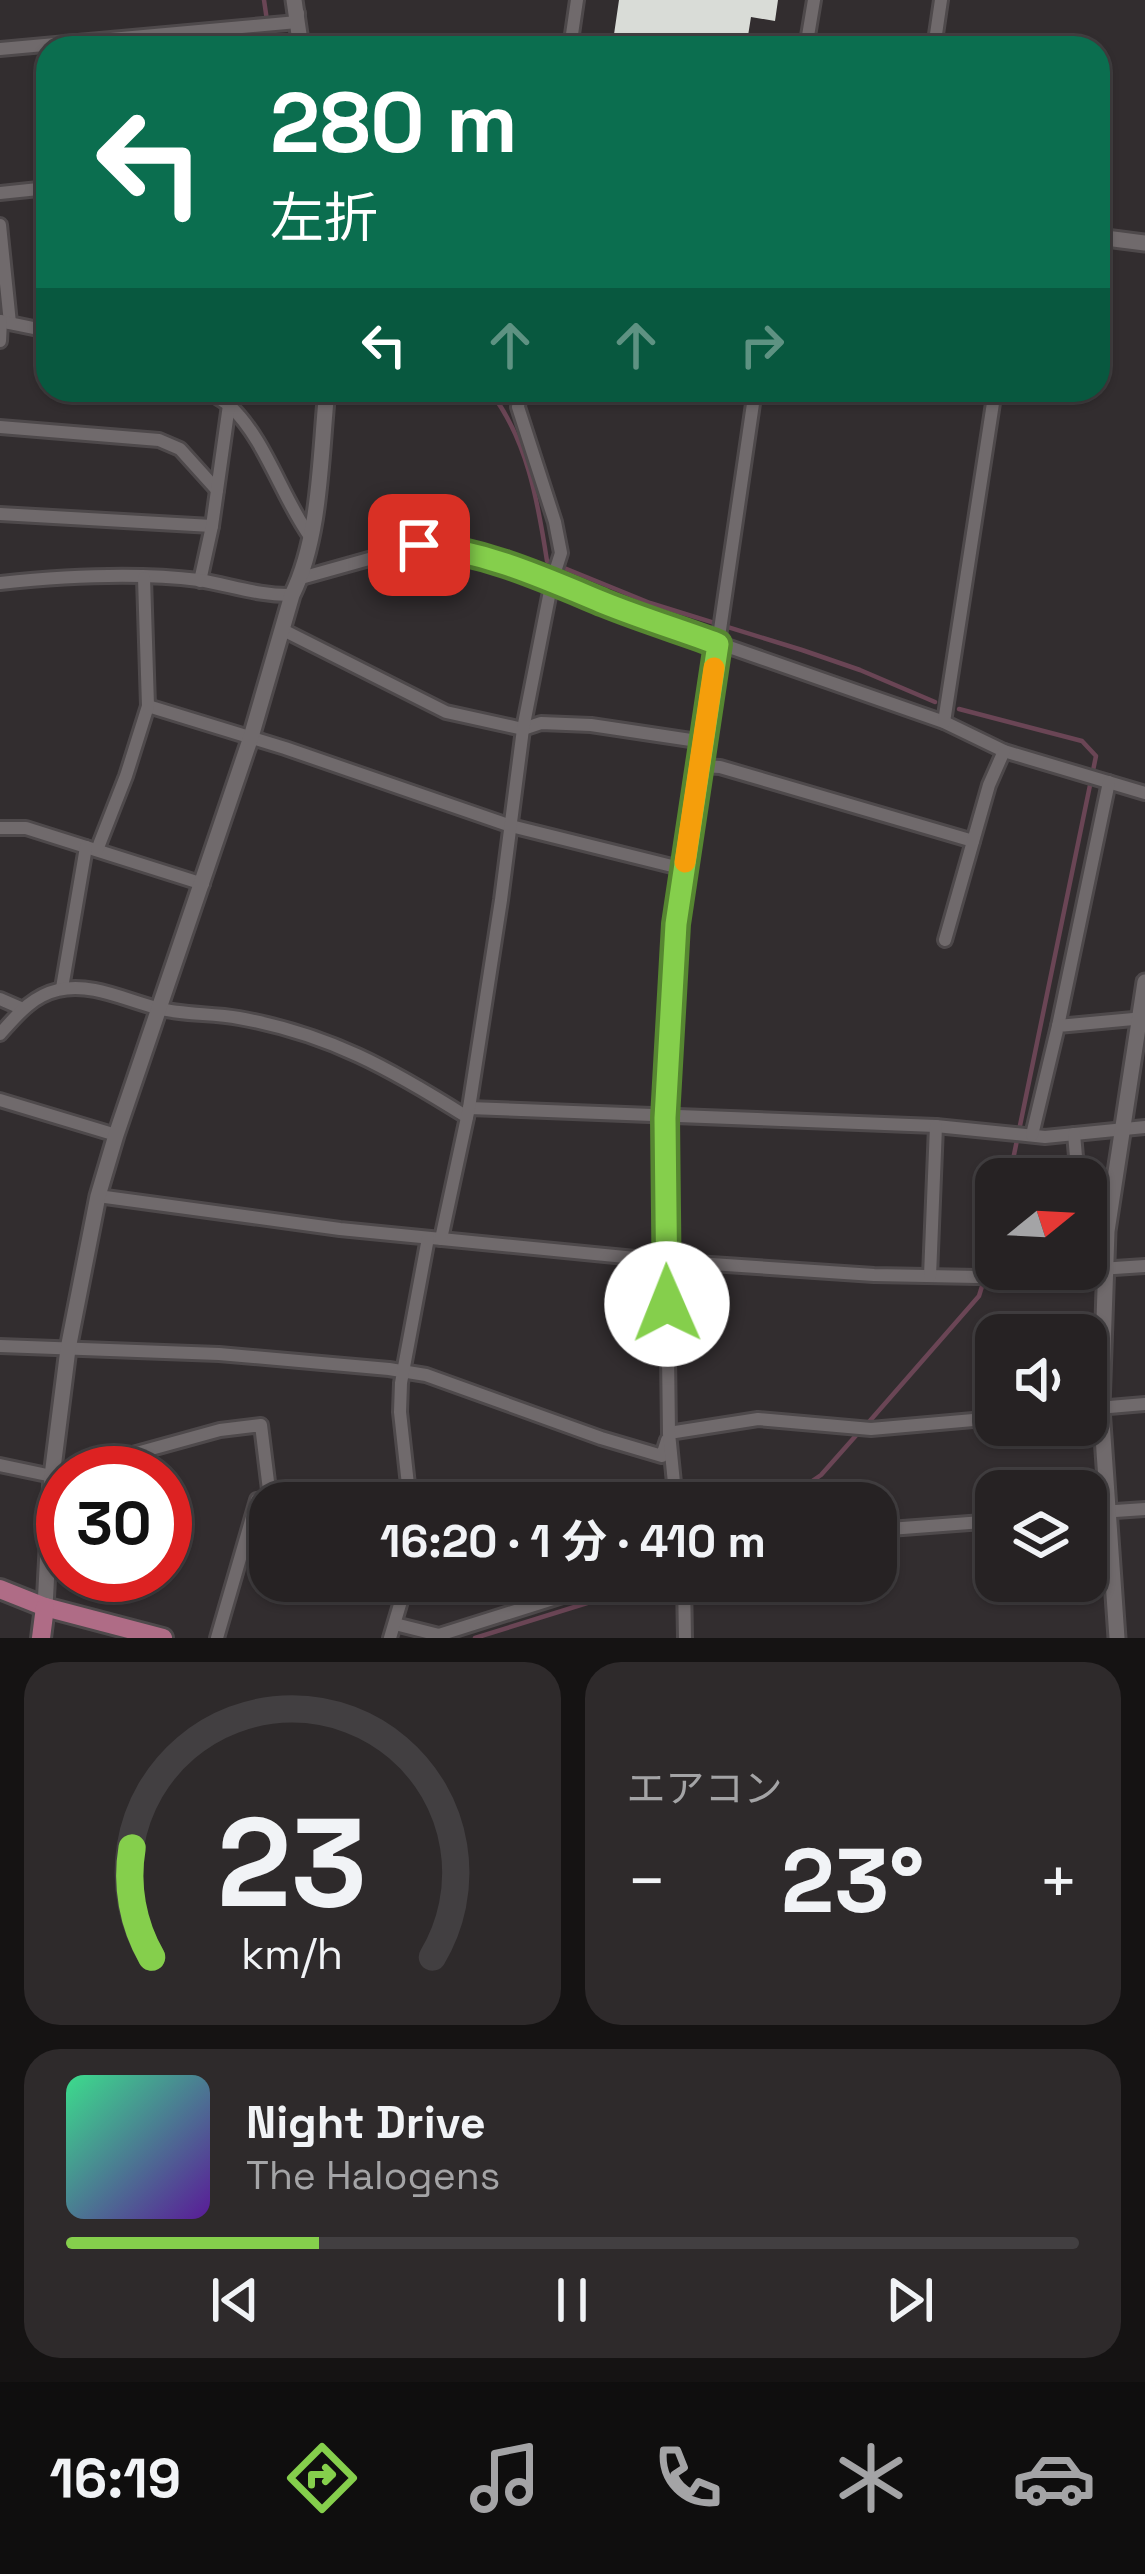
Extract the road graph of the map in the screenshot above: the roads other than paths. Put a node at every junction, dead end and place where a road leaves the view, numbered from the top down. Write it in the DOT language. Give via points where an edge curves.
graph roads {
  1 [pos="296,0"];
  2 [pos="577,0"];
  3 [pos="814,0"];
  4 [pos="941,0"];
  5 [pos="290,23"];
  6 [pos="147,36"];
  7 [pos="296,36"];
  8 [pos="572,36"];
  9 [pos="808,36"];
  10 [pos="936,36"];
  11 [pos="36,46"];
  12 [pos="0,49"];
  13 [pos="36,189"];
  14 [pos="0,193"];
  15 [pos="0,225"];
  16 [pos="1110,239"];
  17 [pos="1145,244"];
  18 [pos="4,322"];
  19 [pos="36,329"];
  20 [pos="0,341"];
  21 [pos="224,402"];
  22 [pos="326,402"];
  23 [pos="519,402"];
  24 [pos="753,402"];
  25 [pos="993,402"];
  26 [pos="229,405"];
  27 [pos="0,427"];
  28 [pos="217,490"];
  29 [pos="0,514"];
  30 [pos="212,526"];
  31 [pos="311,538"];
  32 [pos="144,578"];
  33 [pos="301,578"];
  34 [pos="554,578"];
  35 [pos="200,580"];
  36 [pos="0,584"];
  37 [pos="292,595"];
  38 [pos="283,630"];
  39 [pos="718,639"];
  40 [pos="148,706"];
  41 [pos="944,722"];
  42 [pos="523,729"];
  43 [pos="251,737"];
  44 [pos="704,742"];
  45 [pos="1004,751"];
  46 [pos="701,766"];
  47 [pos="1106,782"];
  48 [pos="1145,793"];
  49 [pos="511,826"];
  50 [pos="0,828"];
  51 [pos="973,841"];
  52 [pos="92,848"];
  53 [pos="684,869"];
  54 [pos="203,884"];
  55 [pos="945,940"];
  56 [pos="1145,982"];
  57 [pos="62,988"];
  58 [pos="0,999"];
  59 [pos="22,1009"];
  60 [pos="160,1010"];
  61 [pos="1142,1018"];
  62 [pos="1058,1026"];
  63 [pos="0,1034"];
  64 [pos="0,1100"];
  65 [pos="468,1112"];
  66 [pos="665,1118"];
  67 [pos="936,1126"];
  68 [pos="1145,1127"];
  69 [pos="1123,1128"];
  70 [pos="1023,1134"];
  71 [pos="1074,1134"];
  72 [pos="116,1135"];
  73 [pos="1076,1158"];
  74 [pos="98,1196"];
  75 [pos="435,1238"];
  76 [pos="1107,1250"];
  77 [pos="666,1261"];
  78 [pos="1145,1266"];
  79 [pos="1107,1270"];
  80 [pos="930,1276"];
  81 [pos="975,1277"];
  82 [pos="0,1346"];
  83 [pos="68,1348"];
  84 [pos="403,1371"];
  85 [pos="1145,1404"];
  86 [pos="1107,1408"];
  87 [pos="975,1420"];
  88 [pos="669,1433"];
  89 [pos="62,1446"];
  90 [pos="162,1446"];
  91 [pos="0,1465"];
  92 [pos="36,1470"];
  93 [pos="268,1482"];
  94 [pos="408,1482"];
  95 [pos="674,1482"];
  96 [pos="1145,1509"];
  97 [pos="1107,1512"];
  98 [pos="975,1523"];
  99 [pos="249,1528"];
  100 [pos="897,1528"];
  101 [pos="0,1589"];
  102 [pos="45,1602"];
  103 [pos="401,1602"];
  104 [pos="544,1602"];
  105 [pos="686,1602"];
  106 [pos="45,1606"];
  107 [pos="393,1631"];
  108 [pos="41,1638"];
  109 [pos="163,1638"];
  110 [pos="217,1638"];
  111 [pos="685,1638"];
  112 [pos="1117,1638"];
  1 -- 5 [label="street"];
  2 -- 8 [label="street"];
  3 -- 9 [label="street"];
  4 -- 10 [label="street"];
  5 -- 6 [label="street"];
  5 -- 7 [label="street"];
  11 -- 12 [label="street"];
  13 -- 14 [label="street"];
  15 -- 18 [label="street"];
  16 -- 17 [label="street"];
  18 -- 19 [label="street"];
  18 -- 20 [label="street"];
  21 -- 26 [label="street"];
  22 -- 31 [label="street"];
  23 -- 34 [label="street" via="555,522 561,553"];
  24 -- 39 [label="street"];
  25 -- 41 [label="street"];
  26 -- 28 [label="street"];
  26 -- 31 [label="street"];
  27 -- 28 [label="street" via="159,440 181,449"];
  28 -- 30 [label="street"];
  29 -- 30 [label="street"];
  30 -- 35 [label="street"];
  31 -- 33 [label="street"];
  32 -- 35 [label="street"];
  32 -- 36 [label="street"];
  32 -- 40 [label="street"];
  33 -- 34 [label="street" via="419,545"];
  33 -- 37 [label="street"];
  34 -- 39 [label="street"];
  34 -- 42 [label="street"];
  35 -- 37 [label="street"];
  37 -- 38 [label="street"];
  38 -- 42 [label="street" via="446,712"];
  38 -- 43 [label="street"];
  39 -- 41 [label="street"];
  39 -- 44 [label="street"];
  40 -- 43 [label="street"];
  40 -- 52 [label="street"];
  41 -- 45 [label="street"];
  42 -- 44 [label="street" via="592,725"];
  42 -- 49 [label="street"];
  43 -- 49 [label="street"];
  43 -- 54 [label="street"];
  44 -- 46 [label="street"];
  45 -- 47 [label="street"];
  45 -- 51 [label="street"];
  46 -- 51 [label="street"];
  46 -- 53 [label="street"];
  47 -- 48 [label="street"];
  47 -- 62 [label="street"];
  49 -- 53 [label="street"];
  49 -- 65 [label="street"];
  50 -- 52 [label="street"];
  51 -- 55 [label="street"];
  52 -- 54 [label="street"];
  52 -- 57 [label="street"];
  53 -- 66 [label="street"];
  54 -- 60 [label="street"];
  56 -- 61 [label="street"];
  57 -- 59 [label="street"];
  57 -- 60 [label="street"];
  58 -- 59 [label="street"];
  59 -- 63 [label="street"];
  60 -- 65 [label="street" via="310,1036 362,1054"];
  60 -- 72 [label="street"];
  61 -- 62 [label="street"];
  61 -- 69 [label="street"];
  62 -- 70 [label="street"];
  64 -- 72 [label="street"];
  65 -- 66 [label="street"];
  65 -- 75 [label="street"];
  66 -- 67 [label="street"];
  66 -- 77 [label="street"];
  67 -- 70 [label="street"];
  67 -- 80 [label="street"];
  68 -- 69 [label="street"];
  69 -- 71 [label="street"];
  69 -- 76 [label="street"];
  70 -- 71 [label="street"];
  71 -- 73 [label="street"];
  72 -- 74 [label="street"];
  74 -- 75 [label="street"];
  74 -- 83 [label="street"];
  75 -- 77 [label="street"];
  75 -- 84 [label="street"];
  77 -- 80 [label="street"];
  77 -- 88 [label="street"];
  78 -- 79 [label="street"];
  80 -- 81 [label="street"];
  82 -- 83 [label="street"];
  83 -- 84 [label="street"];
  83 -- 89 [label="street"];
  84 -- 88 [label="street" via="662,1456"];
  84 -- 94 [label="street"];
  85 -- 86 [label="street"];
  87 -- 88 [label="street" via="871,1429 758,1419"];
  88 -- 95 [label="street"];
  90 -- 93 [label="street" via="261,1425"];
  91 -- 92 [label="street"];
  96 -- 97 [label="street"];
  97 -- 112 [label="street"];
  98 -- 100 [label="street"];
  99 -- 110 [label="street"];
  101 -- 106 [label="main road"];
  102 -- 106 [label="street"];
  103 -- 107 [label="street"];
  104 -- 107 [label="street" via="439,1635"];
  105 -- 111 [label="street"];
  106 -- 108 [label="main road"];
  106 -- 109 [label="main road"];
}
